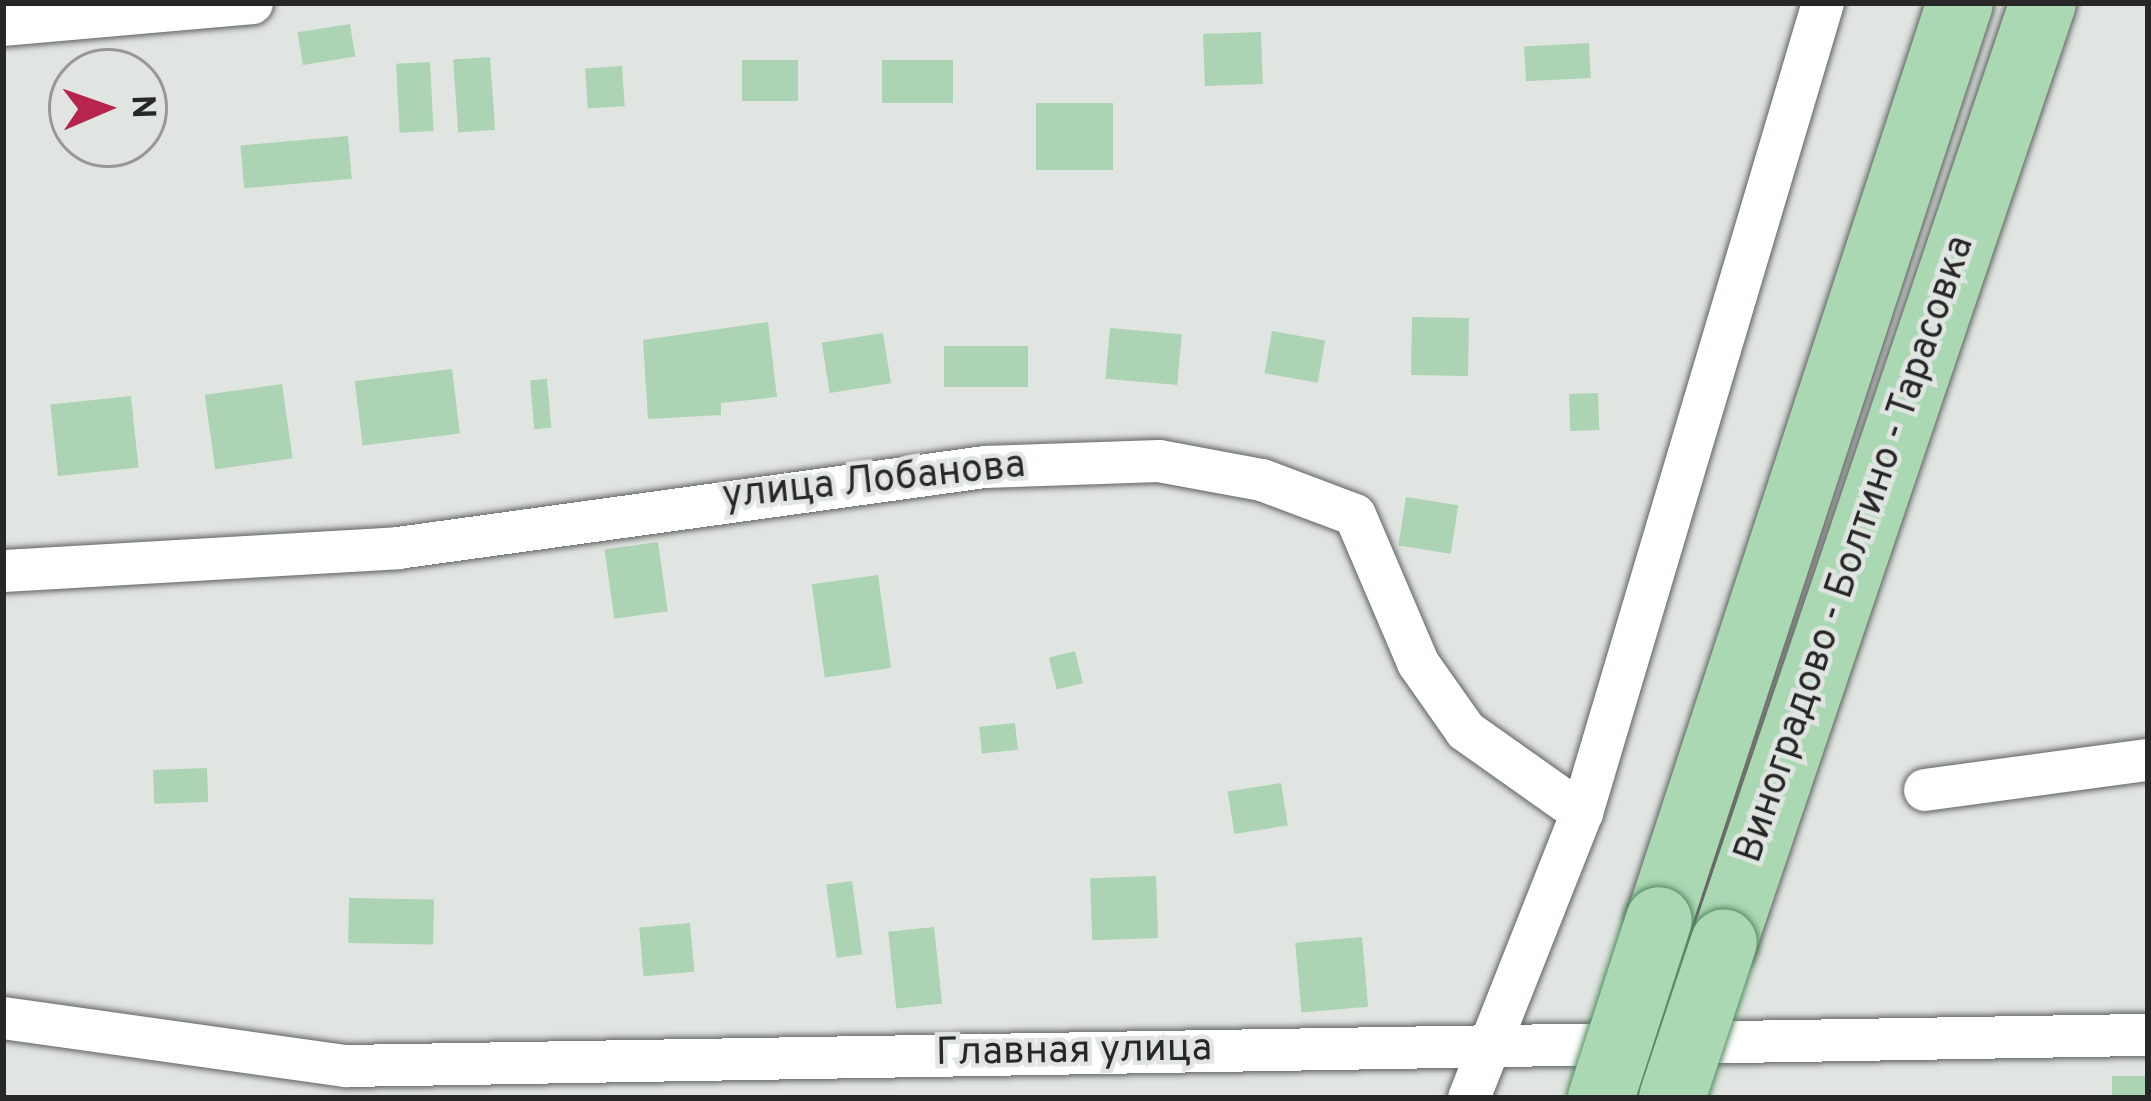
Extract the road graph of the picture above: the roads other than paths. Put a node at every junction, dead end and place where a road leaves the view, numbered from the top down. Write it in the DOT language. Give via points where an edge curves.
graph roads {
  1 [pos="252,3"];
  2 [pos="1823,3"];
  3 [pos="1960,3"];
  4 [pos="2043,3"];
  5 [pos="3,25"];
  6 [pos="3,571"];
  7 [pos="2148,760"];
  8 [pos="1925,790"];
  9 [pos="1582,813"];
  10 [pos="3,1018"];
  11 [pos="2148,1035"];
  12 [pos="1487,1046"];
  13 [pos="1469,1098"];
  14 [pos="1601,1098"];
  15 [pos="1672,1098"];
  1 -- 5 [label="street"];
  2 -- 9 [label="street"];
  3 -- 14 [label="main road, Виноградово - Болтино - Тарасовка, bridge"];
  4 -- 15 [label="main road, Виноградово - Болтино - Тарасовка, bridge"];
  6 -- 9 [label="street, улица Лобанова" via="398,548 985,467 1160,461 1262,479 1354,515 1418,663 1466,731"];
  7 -- 8 [label="street"];
  9 -- 12 [label="street"];
  10 -- 12 [label="street, Главная улица" via="346,1066"];
  11 -- 12 [label="street, Главная улица"];
  12 -- 13 [label="street"];
}
